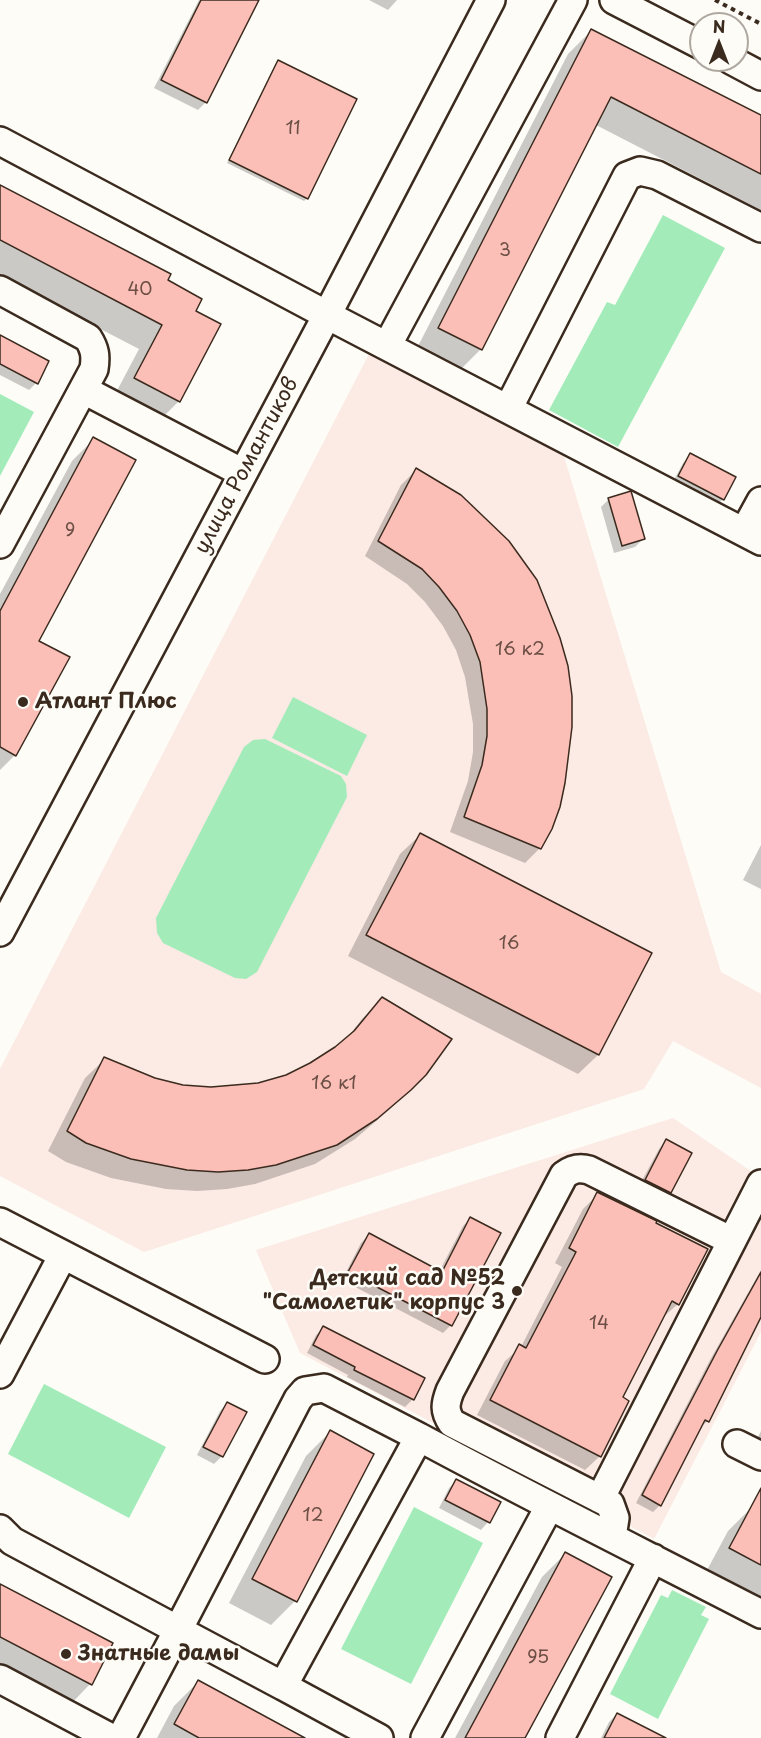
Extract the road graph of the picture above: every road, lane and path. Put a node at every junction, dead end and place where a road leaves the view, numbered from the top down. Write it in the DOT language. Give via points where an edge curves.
graph roads {
  1 [pos="491,0"];
  2 [pos="573,0"];
  3 [pos="614,0"];
  4 [pos="715,0"];
  5 [pos="761,24"];
  6 [pos="689,39"];
  7 [pos="0,141"];
  8 [pos="761,228"];
  9 [pos="0,290"];
  10 [pos="327,315"];
  11 [pos="387,346"];
  12 [pos="84,390"];
  13 [pos="508,409"];
  14 [pos="243,473"];
  15 [pos="761,501"];
  16 [pos="753,537"];
  17 [pos="0,544"];
  18 [pos="0,932"];
  19 [pos="761,1184"];
  20 [pos="0,1222"];
  21 [pos="732,1241"];
  22 [pos="63,1255"];
  23 [pos="265,1359"];
  24 [pos="0,1374"];
  25 [pos="419,1437"];
  26 [pos="600,1499"];
  27 [pos="549,1507"];
  28 [pos="0,1529"];
  29 [pos="612,1537"];
  30 [pos="653,1558"];
  31 [pos="761,1614"];
  32 [pos="178,1630"];
  33 [pos="0,1678"];
  34 [pos="283,1686"];
  35 [pos="111,1738"];
  36 [pos="121,1738"];
  37 [pos="379,1738"];
  38 [pos="425,1738"];
  39 [pos="560,1738"];
  1 -- 10 [label="street, улица Романтиков"];
  2 -- 11 [label="street"];
  3 -- 6 [label="street"];
  4 -- 5 [label="path"];
  7 -- 10 [label="street"];
  8 -- 13 [label="street" via="657,175 640,171 627,176"];
  9 -- 12 [label="street" via="88,338 96,358"];
  10 -- 11 [label="street"];
  10 -- 14 [label="street, улица Романтиков"];
  11 -- 13 [label="street"];
  12 -- 14 [label="street"];
  12 -- 17 [label="street"];
  13 -- 16 [label="street"];
  14 -- 18 [label="street, улица Романтиков"];
  15 -- 16 [label="street"];
  19 -- 21 [label="street"];
  20 -- 22 [label="street"];
  21 -- 26 [label="street"];
  21 -- 26 [label="street" via="589,1170 572,1170 564,1175 450,1391 446,1414 452,1423"];
  22 -- 23 [label="street"];
  22 -- 24 [label="street"];
  25 -- 27 [label="street"];
  25 -- 32 [label="street" via="324,1388 305,1391"];
  25 -- 34 [label="street"];
  26 -- 29 [label="street" via="614,1510"];
  27 -- 29 [label="street"];
  27 -- 38 [label="street"];
  28 -- 32 [label="street" via="12,1541"];
  29 -- 30 [label="street"];
  30 -- 31 [label="street"];
  30 -- 39 [label="street"];
  32 -- 34 [label="street"];
  32 -- 36 [label="street"];
  33 -- 35 [label="street"];
  34 -- 37 [label="street"];
}
